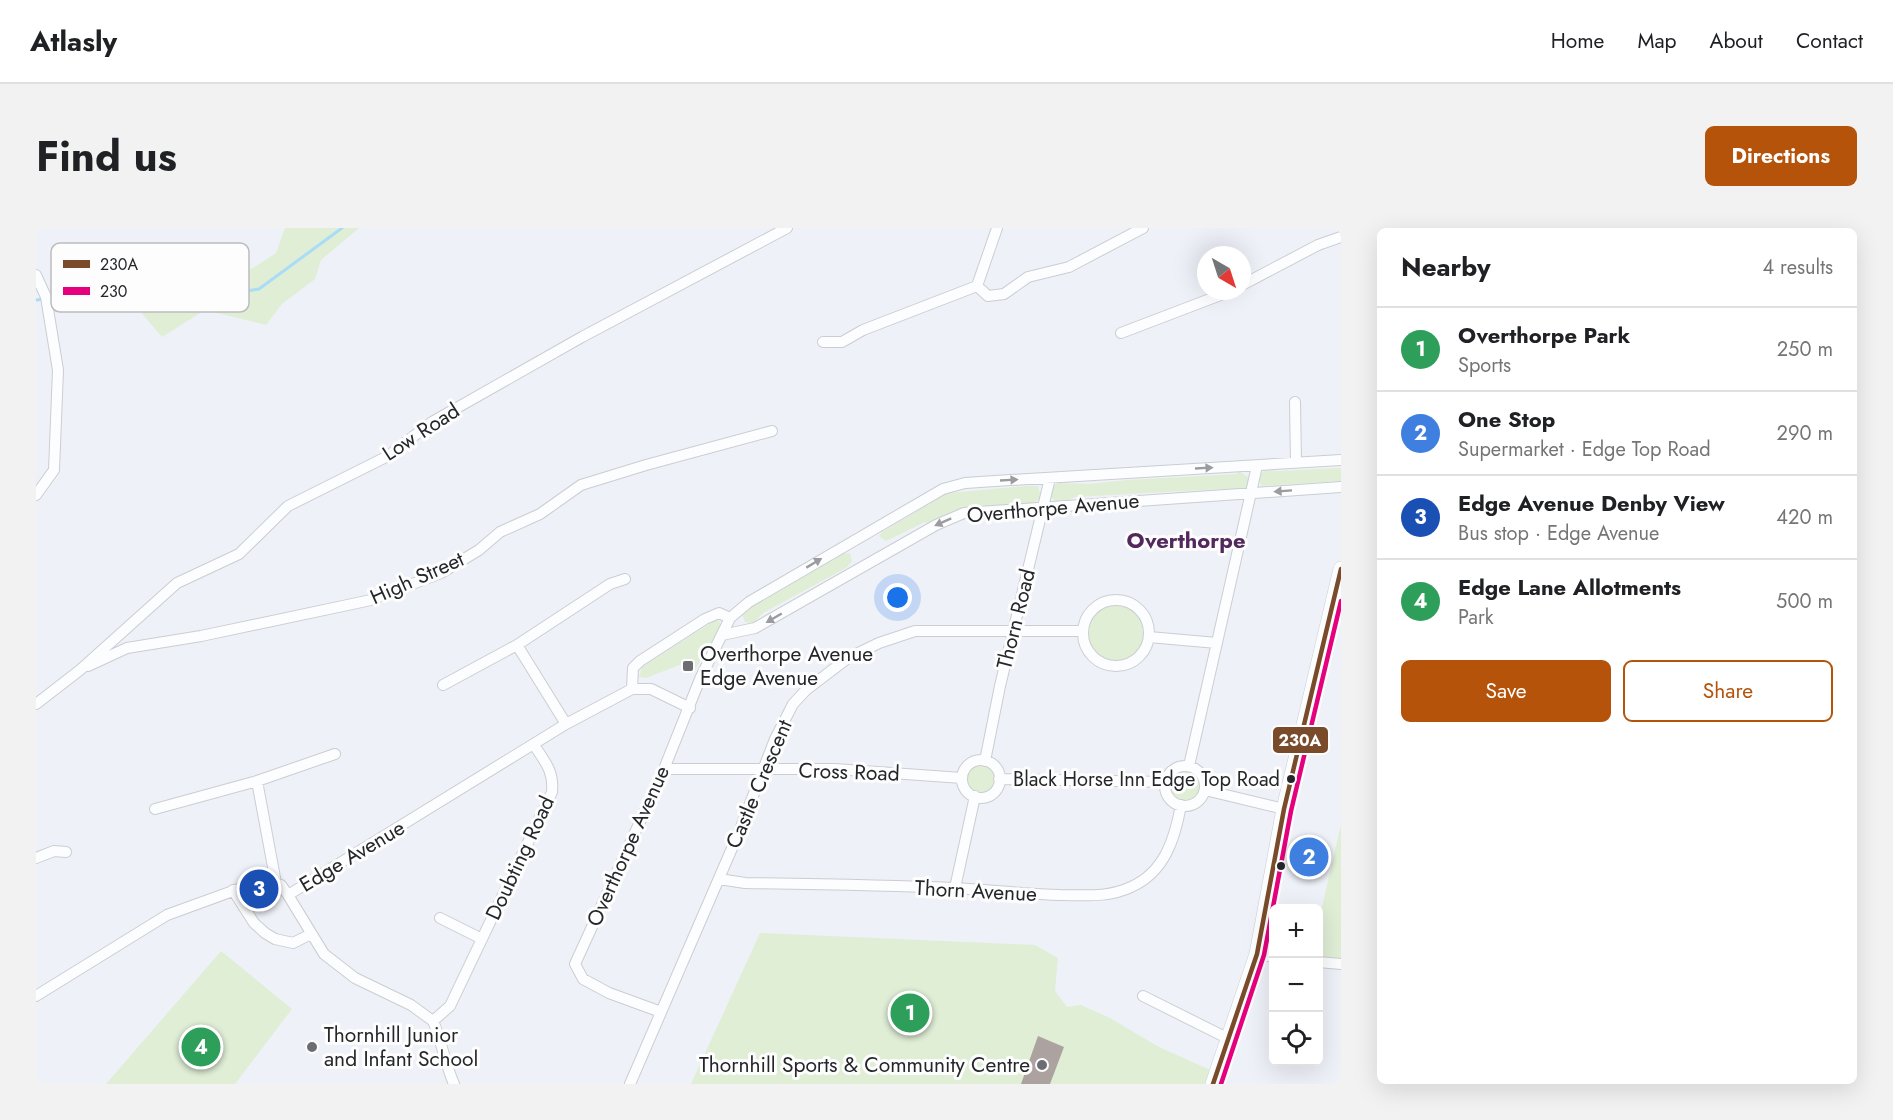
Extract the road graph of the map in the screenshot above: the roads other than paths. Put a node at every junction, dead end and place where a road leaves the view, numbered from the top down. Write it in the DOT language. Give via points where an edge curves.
graph roads {
  1 [pos="787,228"];
  2 [pos="997,228"];
  3 [pos="1143,228"];
  4 [pos="1341,237"];
  5 [pos="36,275"];
  6 [pos="1251,280"];
  7 [pos="977,286"];
  8 [pos="1208,300"];
  9 [pos="1121,333"];
  10 [pos="823,342"];
  11 [pos="1295,402"];
  12 [pos="772,431"];
  13 [pos="1341,460"];
  14 [pos="1296,463"];
  15 [pos="1257,466"];
  16 [pos="1050,478"];
  17 [pos="1341,486"];
  18 [pos="1252,493"];
  19 [pos="36,495"];
  20 [pos="1044,507"];
  21 [pos="1341,569"];
  22 [pos="625,579"];
  23 [pos="730,618"];
  24 [pos="1013,631"];
  25 [pos="1083,632"];
  26 [pos="722,634"];
  27 [pos="1149,637"];
  28 [pos="1217,643"];
  29 [pos="517,645"];
  30 [pos="80,670"];
  31 [pos="443,685"];
  32 [pos="632,689"];
  33 [pos="36,704"];
  34 [pos="690,708"];
  35 [pos="566,724"];
  36 [pos="534,745"];
  37 [pos="335,754"];
  38 [pos="985,761"];
  39 [pos="1189,766"];
  40 [pos="664,768"];
  41 [pos="763,769"];
  42 [pos="962,778"];
  43 [pos="999,778"];
  44 [pos="257,781"];
  45 [pos="1166,783"];
  46 [pos="1205,790"];
  47 [pos="975,796"];
  48 [pos="1182,806"];
  49 [pos="154,809"];
  50 [pos="1284,809"];
  51 [pos="66,852"];
  52 [pos="36,858"];
  53 [pos="719,879"];
  54 [pos="276,883"];
  55 [pos="955,888"];
  56 [pos="233,890"];
  57 [pos="288,895"];
  58 [pos="440,918"];
  59 [pos="311,933"];
  60 [pos="482,939"];
  61 [pos="1257,954"];
  62 [pos="1269,956"];
  63 [pos="1323,962"];
  64 [pos="1341,964"];
  65 [pos="36,996"];
  66 [pos="1143,996"];
  67 [pos="661,1012"];
  68 [pos="433,1021"];
  69 [pos="1229,1039"];
  70 [pos="454,1084"];
  71 [pos="630,1084"];
  72 [pos="1213,1084"];
  1 -- 30 [label="street, Low Road" via="432,422 388,456 288,506 239,554 177,583"];
  2 -- 7 [label="street"];
  3 -- 7 [label="street" via="1069,267 1028,277 1004,294 988,296"];
  4 -- 6 [label="street"];
  5 -- 19 [label="street" via="46,297 58,370 54,470"];
  7 -- 10 [label="street" via="863,330 842,342"];
  8 -- 9 [label="street"];
  11 -- 14 [label="street"];
  12 -- 30 [label="street, High Street" via="581,485 540,514 500,532 441,573 371,600 127,648"];
  13 -- 14 [label="street, Overthorpe Avenue"];
  14 -- 15 [label="street, Overthorpe Avenue"];
  16 -- 15 [label="street, Overthorpe Avenue, one-way"];
  15 -- 18 [label="street"];
  16 -- 20 [label="street, Thorn Road"];
  23 -- 16 [label="street, Overthorpe Avenue, one-way" via="749,602 943,489 965,483"];
  17 -- 18 [label="street, Overthorpe Avenue, one-way"];
  18 -- 20 [label="street, Overthorpe Avenue"];
  18 -- 28 [label="street"];
  20 -- 24 [label="street, Thorn Road"];
  20 -- 26 [label="street, Overthorpe Avenue, one-way" via="964,513 755,628"];
  21 -- 50 [label="street"];
  22 -- 29 [label="street" via="610,584"];
  23 -- 26 [label="street, Overthorpe Avenue"];
  23 -- 32 [label="street" via="719,613 705,619 640,661 633,668"];
  24 -- 25 [label="street, Castle Crescent"];
  24 -- 38 [label="street, Thorn Road"];
  24 -- 41 [label="street, Castle Crescent" via="915,631 849,658 821,676 793,704"];
  25 -- 27 [label="street" via="1092,656 1111,666 1122,666 1140,657"];
  25 -- 27 [label="street" via="1095,608 1119,600 1141,612"];
  26 -- 34 [label="street, Overthorpe Avenue"];
  27 -- 28 [label="street"];
  28 -- 39 [label="street"];
  29 -- 31 [label="street"];
  29 -- 35 [label="street"];
  30 -- 33 [label="street"];
  32 -- 34 [label="street" via="651,689"];
  32 -- 35 [label="street, Edge Avenue"];
  34 -- 40 [label="street, Overthorpe Avenue"];
  35 -- 36 [label="street, Edge Avenue"];
  36 -- 57 [label="street, Edge Avenue"];
  36 -- 60 [label="street, Doubting Road" via="554,779 552,792"];
  37 -- 44 [label="street"];
  38 -- 42 [label="street" via="974,761 966,767"];
  38 -- 43 [label="street" via="994,766"];
  39 -- 45 [label="street" via="1173,770"];
  39 -- 46 [label="street" via="1202,774"];
  40 -- 41 [label="street, Cross Road"];
  40 -- 67 [label="street, Overthorpe Avenue" via="575,963 583,978 609,993"];
  41 -- 42 [label="street, Cross Road" via="835,769"];
  41 -- 53 [label="street, Castle Crescent"];
  42 -- 47 [label="street" via="965,789"];
  43 -- 45 [label="street"];
  43 -- 47 [label="street" via="998,786 990,794"];
  44 -- 49 [label="street"];
  44 -- 54 [label="street"];
  45 -- 48 [label="street" via="1169,797"];
  46 -- 48 [label="street" via="1194,804"];
  46 -- 50 [label="street"];
  47 -- 55 [label="street"];
  48 -- 55 [label="street, Thorn Avenue" via="1171,847 1161,863 1134,886 1117,893 1018,894"];
  50 -- 61 [label="street"];
  51 -- 52 [label="street" via="54,851"];
  53 -- 55 [label="street, Thorn Avenue" via="745,883"];
  53 -- 67 [label="street, Castle Crescent"];
  54 -- 56 [label="street, Edge Avenue" via="263,880"];
  54 -- 57 [label="street, Edge Avenue"];
  56 -- 59 [label="street" via="254,923 275,939 293,943"];
  56 -- 65 [label="street, Edge Avenue" via="167,915"];
  57 -- 59 [label="street"];
  58 -- 60 [label="street, Doubting Road"];
  59 -- 68 [label="street" via="324,954 355,978 411,1005"];
  60 -- 68 [label="street, Doubting Road" via="450,1006"];
  61 -- 62 [label="street"];
  61 -- 69 [label="street"];
  63 -- 64 [label="street"];
  66 -- 69 [label="street"];
  67 -- 71 [label="street, Castle Crescent"];
  68 -- 70 [label="street"];
  69 -- 72 [label="street"];
}
